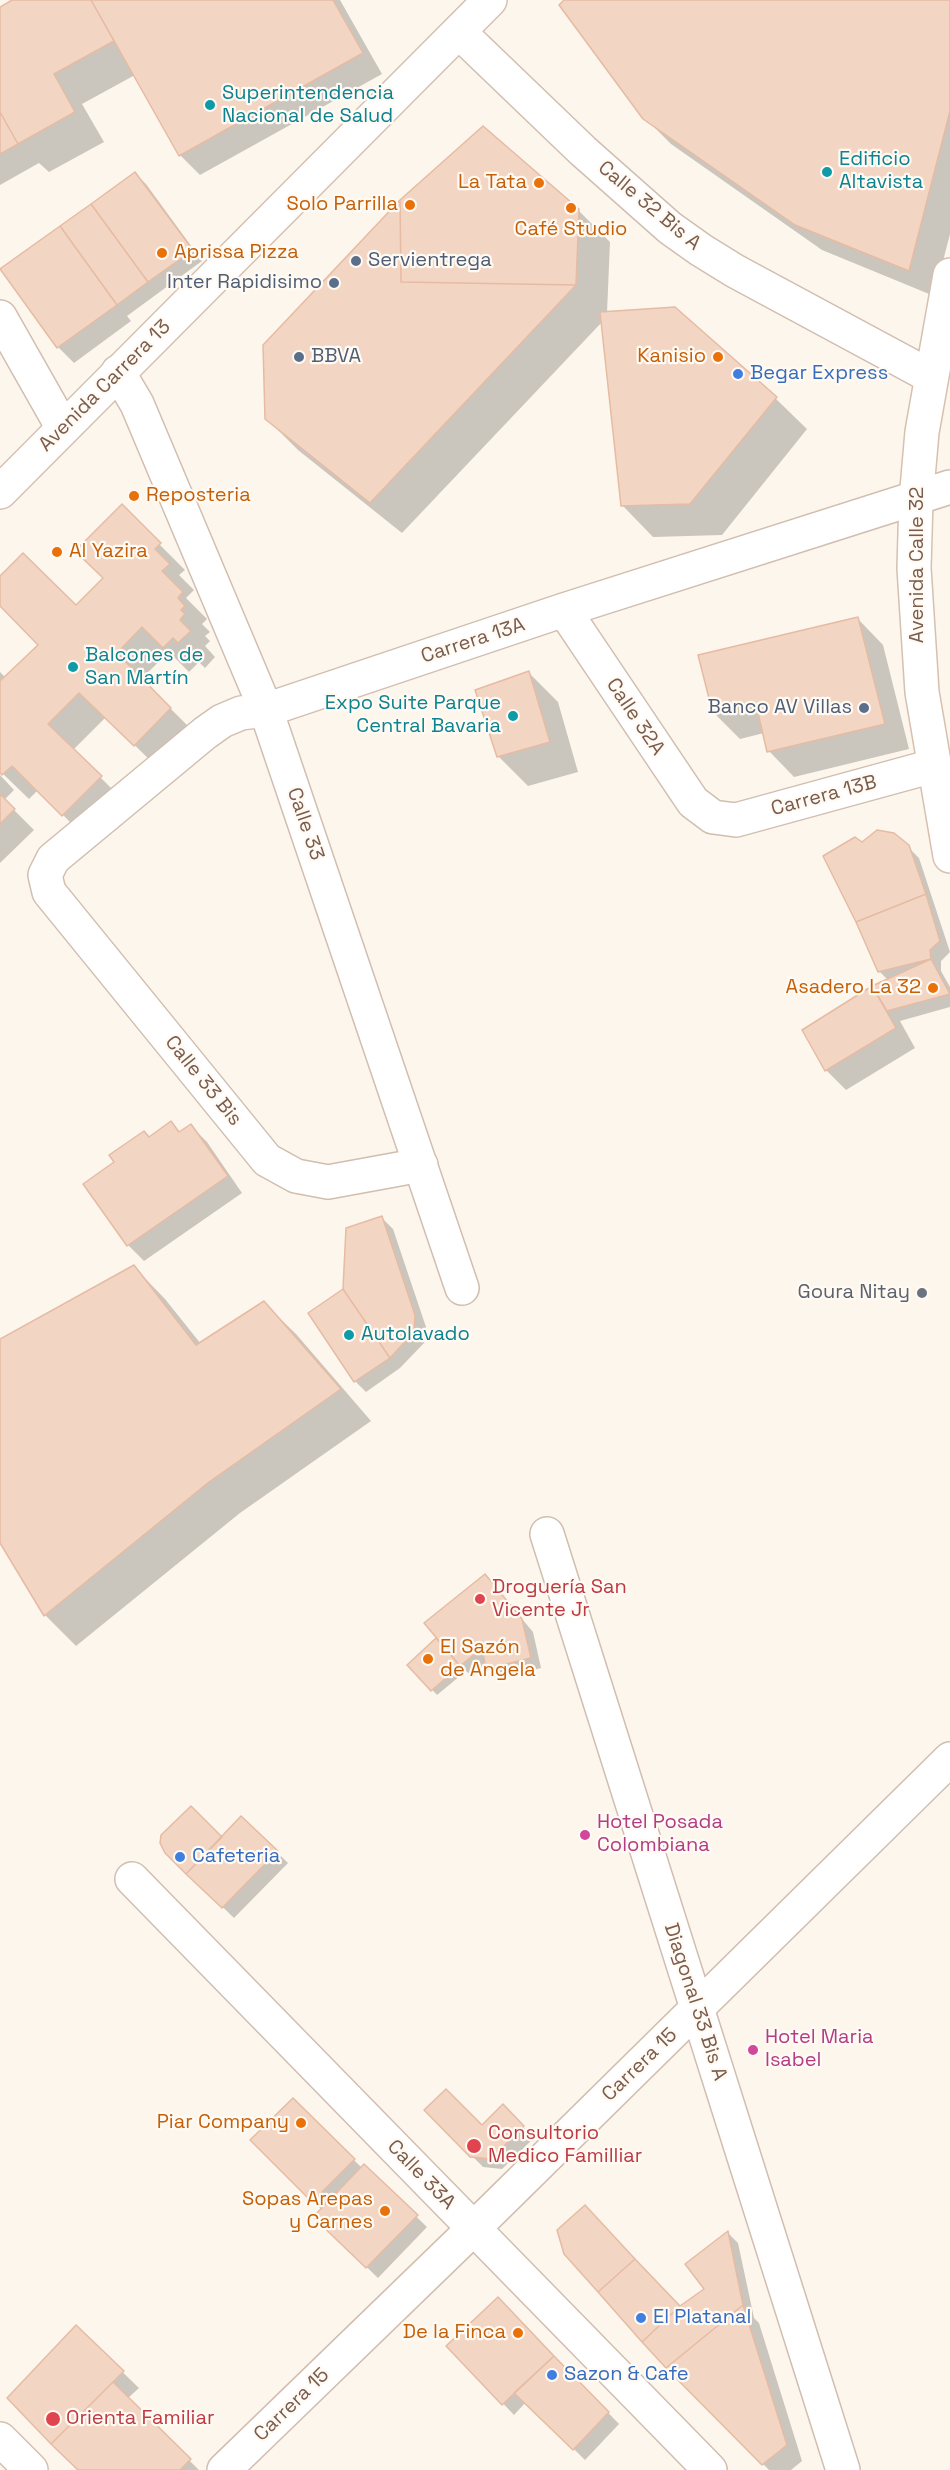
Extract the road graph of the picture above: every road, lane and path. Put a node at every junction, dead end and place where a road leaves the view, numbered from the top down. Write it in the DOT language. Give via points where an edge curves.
graph roads {
  1 [pos="490,0"];
  2 [pos="459,32"];
  3 [pos="950,274"];
  4 [pos="0,317"];
  5 [pos="118,372"];
  6 [pos="930,376"];
  7 [pos="63,428"];
  8 [pos="950,488"];
  9 [pos="0,492"];
  10 [pos="916,500"];
  11 [pos="564,610"];
  12 [pos="266,710"];
  13 [pos="933,766"];
  14 [pos="713,816"];
  15 [pos="950,855"];
  16 [pos="45,875"];
  17 [pos="421,1165"];
  18 [pos="462,1288"];
  19 [pos="547,1534"];
  20 [pos="948,1764"];
  21 [pos="132,1879"];
  22 [pos="697,2009"];
  23 [pos="473,2229"];
  24 [pos="0,2439"];
  25 [pos="31,2470"];
  26 [pos="224,2470"];
  27 [pos="710,2470"];
  28 [pos="843,2470"];
  1 -- 2 [label="street, Avenida Carrera 13"];
  2 -- 5 [label="street, Avenida Carrera 13"];
  2 -- 6 [label="street, Calle 32 Bis A" via="670,228 735,270"];
  3 -- 6 [label="street, Avenida Calle 32"];
  4 -- 7 [label="street"];
  5 -- 7 [label="street, Avenida Carrera 13"];
  5 -- 12 [label="street, Calle 33" via="137,404"];
  6 -- 10 [label="street, Avenida Calle 32"];
  7 -- 9 [label="street, Avenida Carrera 13"];
  8 -- 10 [label="street, Carrera 13A"];
  10 -- 11 [label="street, Carrera 13A"];
  10 -- 13 [label="street, Avenida Calle 32" via="918,650"];
  11 -- 12 [label="street, Carrera 13A"];
  11 -- 14 [label="street, Calle 32A" via="693,802"];
  12 -- 16 [label="street, Carrera 13A" via="241,713 205,733 53,859"];
  12 -- 17 [label="street, Calle 33"];
  13 -- 14 [label="street, Carrera 13B" via="736,820"];
  13 -- 15 [label="street, Avenida Calle 32"];
  16 -- 17 [label="street, Calle 33 Bis" via="49,892 267,1160 296,1176 328,1182"];
  17 -- 18 [label="street, Calle 33"];
  19 -- 22 [label="street, Diagonal 33 Bis A"];
  20 -- 22 [label="street, Carrera 15"];
  21 -- 23 [label="street, Calle 33A"];
  22 -- 23 [label="street, Carrera 15"];
  22 -- 28 [label="street, Diagonal 33 Bis A"];
  23 -- 26 [label="street, Carrera 15"];
  23 -- 27 [label="street, Calle 33A"];
  24 -- 25 [label="street"];
}
